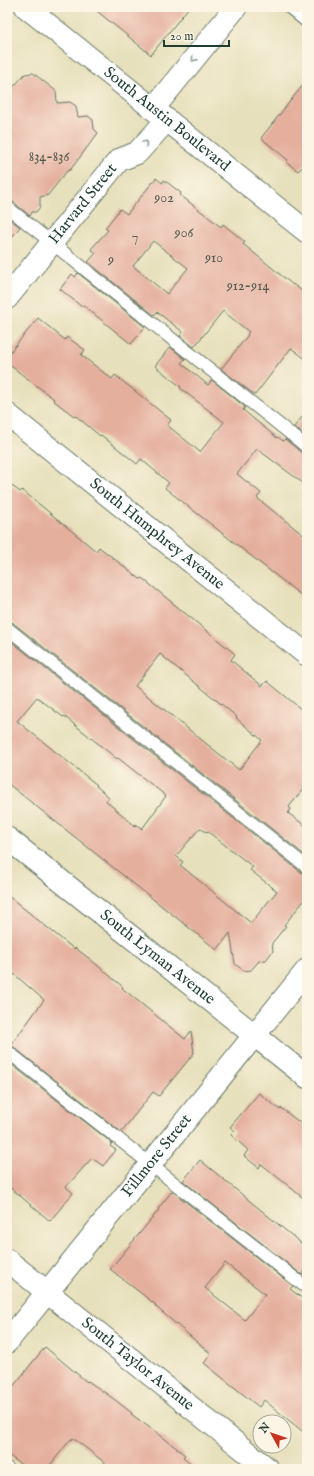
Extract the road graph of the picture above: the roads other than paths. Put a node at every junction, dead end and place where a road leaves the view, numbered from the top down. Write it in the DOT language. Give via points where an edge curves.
graph roads {
  1 [pos="26,7"];
  2 [pos="236,7"];
  3 [pos="288,7"];
  4 [pos="307,22"];
  5 [pos="160,115"];
  6 [pos="7,207"];
  7 [pos="307,232"];
  8 [pos="52,243"];
  9 [pos="7,298"];
  10 [pos="7,414"];
  11 [pos="307,447"];
  12 [pos="7,628"];
  13 [pos="307,655"];
  14 [pos="7,838"];
  15 [pos="307,867"];
  16 [pos="307,970"];
  17 [pos="255,1035"];
  18 [pos="7,1051"];
  19 [pos="307,1076"];
  20 [pos="150,1164"];
  21 [pos="7,1260"];
  22 [pos="307,1288"];
  23 [pos="47,1292"];
  24 [pos="7,1342"];
  25 [pos="268,1469"];
  1 -- 5 [label="street, South Austin Boulevard"];
  2 -- 5 [label="street, Harvard Street, one-way"];
  3 -- 4 [label="lane"];
  5 -- 7 [label="street, South Austin Boulevard"];
  8 -- 5 [label="street, Harvard Street, one-way" via="118,160 137,153"];
  6 -- 8 [label="lane"];
  8 -- 9 [label="street, Harvard Street"];
  8 -- 11 [label="lane"];
  10 -- 13 [label="street, South Humphrey Avenue"];
  12 -- 15 [label="lane"];
  14 -- 17 [label="street, South Lyman Avenue"];
  16 -- 17 [label="street, Fillmore Street"];
  17 -- 19 [label="street, South Lyman Avenue"];
  17 -- 20 [label="street, Fillmore Street"];
  18 -- 20 [label="lane"];
  20 -- 22 [label="lane"];
  20 -- 23 [label="street, Fillmore Street"];
  21 -- 23 [label="street, South Taylor Avenue"];
  23 -- 24 [label="street, Fillmore Street"];
  23 -- 25 [label="street, South Taylor Avenue"];
}
